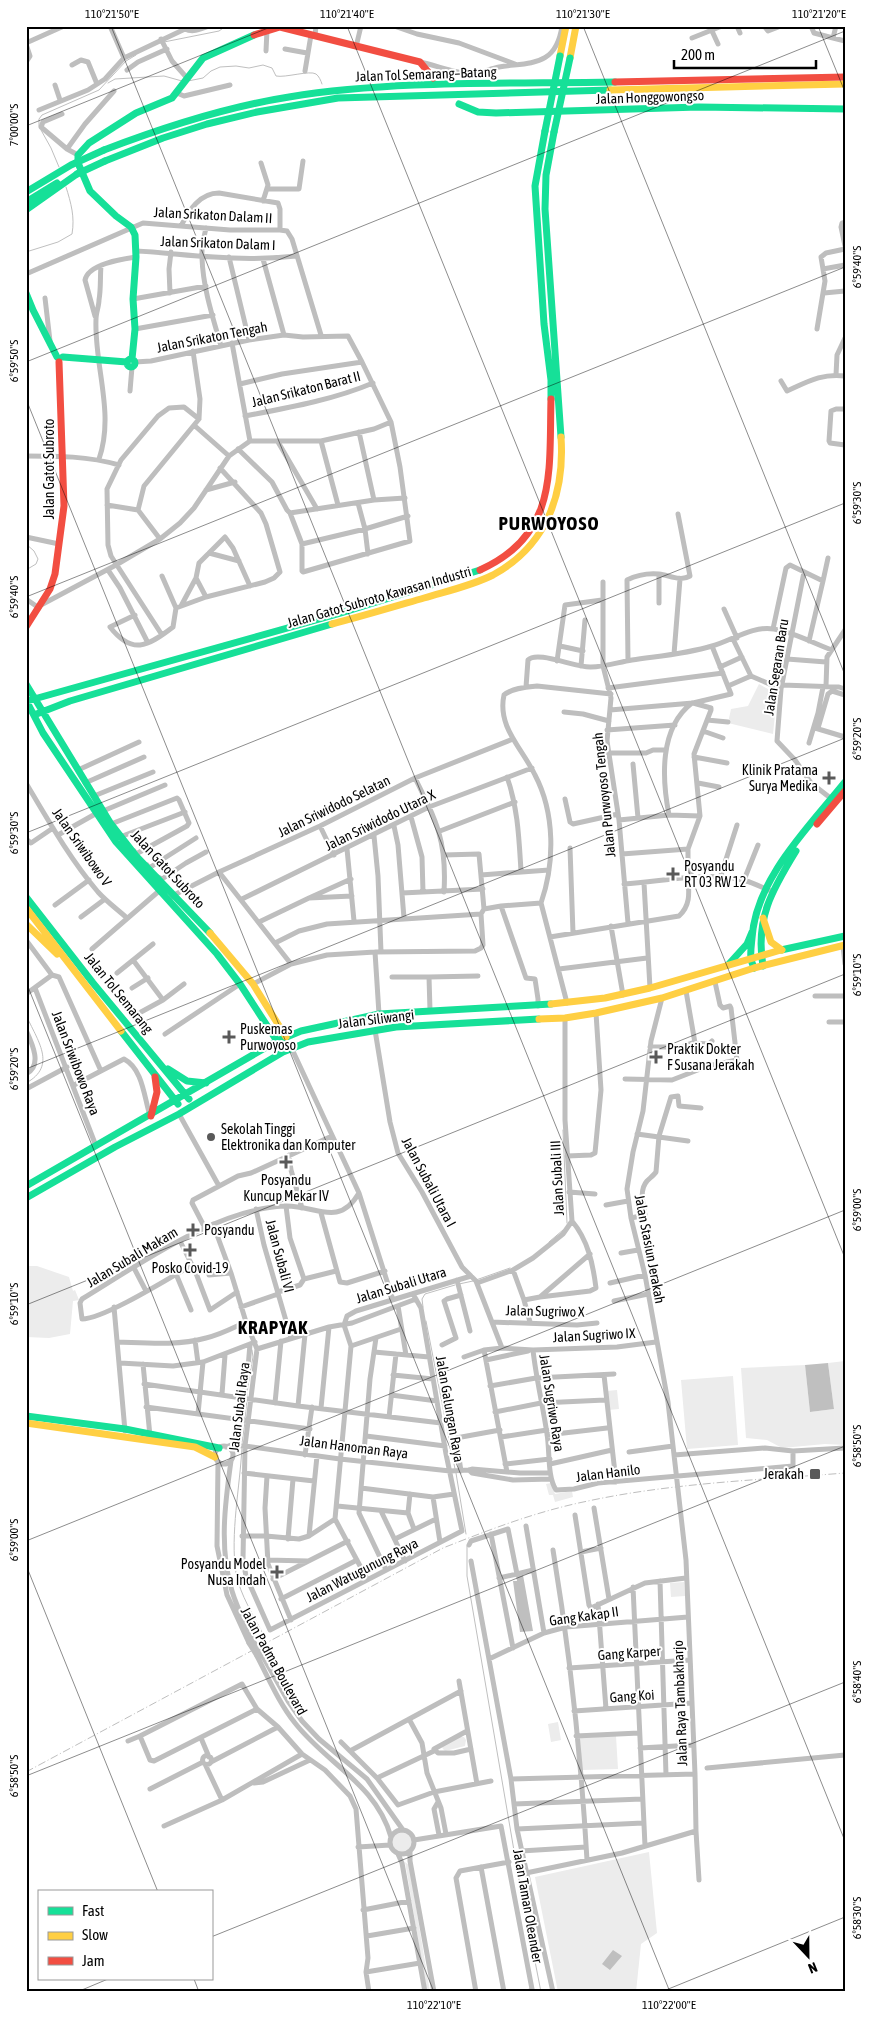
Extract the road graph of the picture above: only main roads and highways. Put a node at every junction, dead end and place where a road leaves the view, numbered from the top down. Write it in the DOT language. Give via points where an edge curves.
graph roads {
  1 [pos="564,26"];
  2 [pos="576,26"];
  3 [pos="256,30"];
  4 [pos="845,77"];
  5 [pos="433,78"];
  6 [pos="845,84"];
  7 [pos="338,94"];
  8 [pos="459,104"];
  9 [pos="845,109"];
  10 [pos="77,174"];
  11 [pos="26,192"];
  12 [pos="26,202"];
  13 [pos="26,210"];
  14 [pos="26,294"];
  15 [pos="60,359"];
  16 [pos="26,628"];
  17 [pos="26,684"];
  18 [pos="29,700"];
  19 [pos="42,711"];
  20 [pos="30,716"];
  21 [pos="845,782"];
  22 [pos="845,792"];
  23 [pos="833,800"];
  24 [pos="100,812"];
  25 [pos="768,890"];
  26 [pos="26,896"];
  27 [pos="26,908"];
  28 [pos="763,918"];
  29 [pos="26,924"];
  30 [pos="752,932"];
  31 [pos="845,936"];
  32 [pos="844,946"];
  33 [pos="782,950"];
  34 [pos="760,955"];
  35 [pos="750,959"];
  36 [pos="69,964"];
  37 [pos="726,966"];
  38 [pos="763,966"];
  39 [pos="754,968"];
  40 [pos="286,1038"];
  41 [pos="277,1041"];
  42 [pos="291,1047"];
  43 [pos="283,1052"];
  44 [pos="156,1059"];
  45 [pos="154,1073"];
  46 [pos="206,1083"];
  47 [pos="186,1095"];
  48 [pos="175,1101"];
  49 [pos="194,1104"];
  50 [pos="182,1112"];
  51 [pos="150,1116"];
  52 [pos="26,1186"];
  53 [pos="26,1198"];
  54 [pos="26,1416"];
  55 [pos="26,1423"];
  56 [pos="125,1433"];
  57 [pos="150,1436"];
  58 [pos="223,1447"];
  59 [pos="217,1460"];
  1 -- 18 [label="main road, Jalan Gatot Subroto Kawasan Industri, bridge" via="535,186 551,380 549,481 539,517 522,542 481,570 341,613"];
  2 -- 19 [label="main road, Jalan Gatot Subroto Kawasan Industri, bridge" via="546,175 545,209 562,462 557,498 533,543 507,567 472,584 123,684"];
  3 -- 5 [label="main road" via="280,27 420,62"];
  3 -- 15 [label="main road" via="203,58 172,98 136,113 89,143 78,155 90,192 131,227 135,235 135,329 131,363"];
  4 -- 7 [label="main road, Jalan Tol Semarang–Batang" via="415,86"];
  6 -- 7 [label="main road, Jalan Tol Semarang–Batang"];
  7 -- 10 [label="main road, Jalan Tol Semarang–Batang, bridge" via="207,124 163,138"];
  7 -- 11 [label="main road, Jalan Tol Semarang–Batang, bridge" via="307,93 207,114 104,150"];
  8 -- 9 [label="main road, Jalan Honggowongso" via="478,112 496,113 678,107"];
  10 -- 12 [label="main road"];
  10 -- 13 [label="main road"];
  14 -- 15 [label="main road, Jalan Gatot Subroto" via="36,319"];
  15 -- 16 [label="main road, Jalan Gatot Subroto" via="64,506 60,544 50,589"];
  17 -- 18 [label="main road, Jalan Gatot Subroto"];
  18 -- 19 [label="main road, Jalan Gatot Subroto"];
  18 -- 20 [label="main road, Jalan Gatot Subroto"];
  19 -- 20 [label="main road, Jalan Gatot Subroto Kawasan Industri"];
  19 -- 24 [label="main road, Jalan Gatot Subroto" via="94,796"];
  20 -- 24 [label="main road, Jalan Gatot Subroto"];
  21 -- 23 [label="main road"];
  22 -- 23 [label="main road"];
  23 -- 25 [label="main road"];
  24 -- 40 [label="main road, Jalan Gatot Subroto" via="148,870 190,911 253,984"];
  24 -- 41 [label="main road, Jalan Gatot Subroto" via="123,851 190,922 240,984"];
  25 -- 28 [label="main road"];
  25 -- 30 [label="main road" via="753,920"];
  26 -- 44 [label="main road, Jalan Tol Semarang"];
  27 -- 36 [label="main road, Jalan Tol Semarang"];
  28 -- 33 [label="main road" via="771,942"];
  28 -- 34 [label="main road"];
  29 -- 36 [label="main road"];
  30 -- 35 [label="main road"];
  30 -- 37 [label="main road" via="747,944"];
  31 -- 33 [label="main road, Jalan Siliwangi"];
  32 -- 38 [label="main road, Jalan Siliwangi"];
  33 -- 34 [label="main road, Jalan Siliwangi"];
  34 -- 35 [label="main road, Jalan Siliwangi"];
  34 -- 38 [label="main road"];
  35 -- 37 [label="main road, Jalan Siliwangi"];
  35 -- 39 [label="main road"];
  36 -- 45 [label="main road, Jalan Tol Semarang"];
  37 -- 40 [label="main road, Jalan Siliwangi" via="624,995 538,1006 379,1014 302,1031"];
  38 -- 39 [label="main road, Jalan Siliwangi"];
  39 -- 42 [label="main road, Jalan Siliwangi" via="662,998 596,1013 565,1018 375,1030"];
  40 -- 41 [label="main road, Jalan Siliwangi"];
  40 -- 42 [label="main road, Jalan Gatot Subroto"];
  41 -- 43 [label="main road, Jalan Gatot Subroto"];
  41 -- 46 [label="main road, Jalan Siliwangi"];
  42 -- 43 [label="main road, Jalan Siliwangi"];
  43 -- 49 [label="main road, Jalan Siliwangi"];
  44 -- 46 [label="main road" via="187,1081"];
  44 -- 47 [label="main road, Jalan Tol Semarang"];
  45 -- 48 [label="main road, Jalan Tol Semarang"];
  45 -- 51 [label="main road" via="157,1092"];
  46 -- 47 [label="main road, Jalan Siliwangi"];
  47 -- 48 [label="main road, Jalan Siliwangi"];
  47 -- 49 [label="main road, Jalan Tol Semarang"];
  48 -- 50 [label="main road, Jalan Tol Semarang"];
  48 -- 51 [label="main road, Jalan Siliwangi"];
  49 -- 50 [label="main road, Jalan Siliwangi"];
  50 -- 53 [label="main road, Jalan Siliwangi"];
  51 -- 52 [label="main road, Jalan Siliwangi"];
  54 -- 56 [label="main road, Jalan Hanoman Raya"];
  55 -- 56 [label="main road, Jalan Hanoman Raya"];
  56 -- 57 [label="main road, Jalan Hanoman Raya"];
  57 -- 58 [label="main road, Jalan Hanoman Raya"];
  57 -- 59 [label="main road, Jalan Hanoman Raya" via="195,1447"];
}
